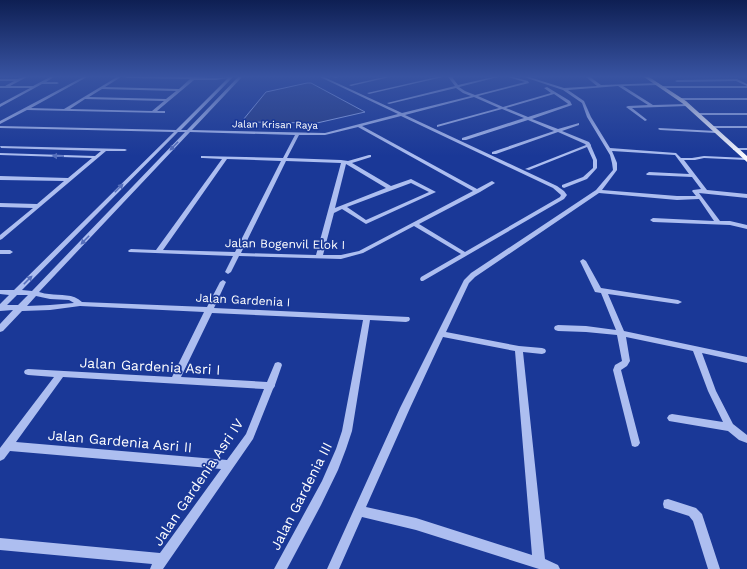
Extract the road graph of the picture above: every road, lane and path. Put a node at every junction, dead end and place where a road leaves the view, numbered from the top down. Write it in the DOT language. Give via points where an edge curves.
graph roads {
  1 [pos="37,104"];
  2 [pos="75,104"];
  3 [pos="163,104"];
  4 [pos="206,104"];
  5 [pos="212,104"];
  6 [pos="378,104"];
  7 [pos="448,104"];
  8 [pos="491,104"];
  9 [pos="518,104"];
  10 [pos="570,104"];
  11 [pos="584,104"];
  12 [pos="648,104"];
  13 [pos="687,105"];
  14 [pos="652,106"];
  15 [pos="502,108"];
  16 [pos="27,109"];
  17 [pos="65,110"];
  18 [pos="153,112"];
  19 [pos="164,112"];
  20 [pos="697,114"];
  21 [pos="747,114"];
  22 [pos="402,115"];
  23 [pos="529,119"];
  24 [pos="646,120"];
  25 [pos="0,123"];
  26 [pos="578,124"];
  27 [pos="359,126"];
  28 [pos="438,126"];
  29 [pos="0,127"];
  30 [pos="711,127"];
  31 [pos="747,127"];
  32 [pos="660,129"];
  33 [pos="178,130"];
  34 [pos="559,130"];
  35 [pos="188,131"];
  36 [pos="716,132"];
  37 [pos="297,134"];
  38 [pos="464,139"];
  39 [pos="590,145"];
  40 [pos="1,147"];
  41 [pos="11,147"];
  42 [pos="106,149"];
  43 [pos="608,149"];
  44 [pos="735,149"];
  45 [pos="747,149"];
  46 [pos="125,150"];
  47 [pos="494,153"];
  48 [pos="0,154"];
  49 [pos="369,156"];
  50 [pos="97,157"];
  51 [pos="203,157"];
  52 [pos="226,158"];
  53 [pos="680,158"];
  54 [pos="284,159"];
  55 [pos="747,160"];
  56 [pos="346,162"];
  57 [pos="527,169"];
  58 [pos="649,174"];
  59 [pos="694,176"];
  60 [pos="0,178"];
  61 [pos="69,180"];
  62 [pos="492,183"];
  63 [pos="564,186"];
  64 [pos="390,188"];
  65 [pos="478,191"];
  66 [pos="598,191"];
  67 [pos="705,191"];
  68 [pos="700,196"];
  69 [pos="747,196"];
  70 [pos="0,205"];
  71 [pos="38,206"];
  72 [pos="343,207"];
  73 [pos="330,212"];
  74 [pos="653,220"];
  75 [pos="720,223"];
  76 [pos="415,224"];
  77 [pos="747,227"];
  78 [pos="0,238"];
  79 [pos="131,251"];
  80 [pos="0,252"];
  81 [pos="10,252"];
  82 [pos="158,252"];
  83 [pos="237,254"];
  84 [pos="465,254"];
  85 [pos="319,257"];
  86 [pos="583,261"];
  87 [pos="228,272"];
  88 [pos="423,279"];
  89 [pos="223,282"];
  90 [pos="0,292"];
  91 [pos="16,292"];
  92 [pos="604,292"];
  93 [pos="34,293"];
  94 [pos="50,297"];
  95 [pos="678,302"];
  96 [pos="80,304"];
  97 [pos="41,307"];
  98 [pos="0,308"];
  99 [pos="19,308"];
  100 [pos="210,310"];
  101 [pos="367,318"];
  102 [pos="406,319"];
  103 [pos="558,328"];
  104 [pos="0,329"];
  105 [pos="620,333"];
  106 [pos="440,334"];
  107 [pos="520,349"];
  108 [pos="696,349"];
  109 [pos="542,351"];
  110 [pos="747,360"];
  111 [pos="278,366"];
  112 [pos="28,372"];
  113 [pos="61,374"];
  114 [pos="175,380"];
  115 [pos="271,386"];
  116 [pos="672,418"];
  117 [pos="730,427"];
  118 [pos="747,439"];
  119 [pos="635,443"];
  120 [pos="8,446"];
  121 [pos="0,456"];
  122 [pos="230,465"];
  123 [pos="668,504"];
  124 [pos="360,511"];
  125 [pos="0,544"];
  126 [pos="539,563"];
  127 [pos="159,564"];
  128 [pos="280,569"];
  129 [pos="333,569"];
  130 [pos="554,569"];
  131 [pos="714,569"];
  1 -- 16 [label="street"];
  2 -- 17 [label="street"];
  3 -- 18 [label="street"];
  4 -- 33 [label="street"];
  5 -- 35 [label="street"];
  6 -- 22 [label="street"];
  7 -- 22 [label="street, Jalan Krisan Raya"];
  8 -- 15 [label="street"];
  9 -- 15 [label="street"];
  10 -- 23 [label="street"];
  11 -- 43 [label="street" via="586,112"];
  12 -- 14 [label="street"];
  13 -- 14 [label="street"];
  13 -- 20 [label="main road"];
  14 -- 24 [label="street" via="628,108"];
  15 -- 23 [label="street"];
  15 -- 28 [label="street"];
  16 -- 17 [label="street"];
  16 -- 25 [label="street"];
  17 -- 18 [label="street"];
  18 -- 19 [label="street"];
  20 -- 21 [label="street"];
  20 -- 30 [label="main road"];
  22 -- 27 [label="street, Jalan Krisan Raya"];
  22 -- 84 [label="street" via="555,187 564,195"];
  23 -- 34 [label="street"];
  23 -- 38 [label="street"];
  26 -- 34 [label="street"];
  27 -- 37 [label="street, Jalan Krisan Raya" via="325,134"];
  27 -- 65 [label="street"];
  29 -- 33 [label="street, Jalan Krisan Raya"];
  30 -- 31 [label="street"];
  30 -- 36 [label="main road"];
  32 -- 36 [label="street"];
  33 -- 35 [label="street, Jalan Krisan Raya"];
  91 -- 33 [label="street, one-way"];
  34 -- 39 [label="street"];
  34 -- 47 [label="street"];
  35 -- 37 [label="street, Jalan Krisan Raya"];
  35 -- 93 [label="street, one-way"];
  36 -- 44 [label="main road"];
  37 -- 54 [label="street"];
  39 -- 57 [label="street"];
  39 -- 63 [label="street" via="595,168 584,178"];
  40 -- 41 [label="street"];
  41 -- 42 [label="street"];
  41 -- 48 [label="street"];
  42 -- 46 [label="street"];
  42 -- 50 [label="street"];
  43 -- 53 [label="street" via="674,154"];
  43 -- 66 [label="street" via="615,170"];
  44 -- 45 [label="street"];
  44 -- 55 [label="main road"];
  50 -- 48 [label="street, one-way"];
  49 -- 56 [label="street"];
  50 -- 61 [label="street"];
  51 -- 52 [label="street"];
  52 -- 54 [label="street"];
  52 -- 82 [label="street"];
  53 -- 55 [label="street" via="695,159 704,156"];
  53 -- 59 [label="street"];
  54 -- 56 [label="street"];
  54 -- 83 [label="street"];
  56 -- 64 [label="street"];
  56 -- 73 [label="street"];
  58 -- 59 [label="street"];
  59 -- 67 [label="street"];
  60 -- 61 [label="street"];
  61 -- 71 [label="street"];
  62 -- 65 [label="street, Jalan Bogenvil Elok I"];
  64 -- 72 [label="street"];
  64 -- 72 [label="street" via="411,180 433,192 366,222"];
  65 -- 76 [label="street, Jalan Bogenvil Elok I"];
  66 -- 68 [label="street" via="676,198"];
  66 -- 106 [label="street" via="469,278"];
  67 -- 68 [label="street" via="695,191"];
  67 -- 69 [label="street"];
  68 -- 75 [label="street"];
  70 -- 71 [label="street"];
  71 -- 78 [label="street"];
  72 -- 73 [label="street"];
  73 -- 85 [label="street"];
  74 -- 75 [label="street"];
  75 -- 77 [label="street"];
  76 -- 84 [label="street"];
  76 -- 85 [label="street, Jalan Bogenvil Elok I" via="354,254"];
  79 -- 82 [label="street, Jalan Bogenvil Elok I"];
  80 -- 81 [label="street"];
  82 -- 83 [label="street, Jalan Bogenvil Elok I"];
  83 -- 85 [label="street, Jalan Bogenvil Elok I"];
  83 -- 87 [label="street"];
  84 -- 88 [label="street"];
  86 -- 92 [label="street" via="597,289"];
  89 -- 100 [label="street"];
  90 -- 91 [label="street, Jalan Gardenia I"];
  91 -- 93 [label="street, Jalan Gardenia I"];
  91 -- 98 [label="street"];
  92 -- 95 [label="street"];
  92 -- 105 [label="street"];
  93 -- 94 [label="street, Jalan Gardenia I"];
  93 -- 99 [label="street"];
  94 -- 96 [label="street, Jalan Gardenia I" via="70,298"];
  94 -- 97 [label="street"];
  96 -- 97 [label="street, Jalan Gardenia I"];
  96 -- 100 [label="street, Jalan Gardenia I"];
  97 -- 99 [label="street, Jalan Gardenia I"];
  98 -- 99 [label="street, Jalan Gardenia I"];
  99 -- 104 [label="street"];
  100 -- 101 [label="street, Jalan Gardenia I"];
  100 -- 114 [label="street"];
  101 -- 102 [label="street, Jalan Gardenia I"];
  101 -- 128 [label="street, Jalan Gardenia III" via="348,432 335,467"];
  103 -- 105 [label="street"];
  105 -- 108 [label="street"];
  105 -- 119 [label="street" via="626,361 617,370"];
  106 -- 107 [label="street"];
  106 -- 124 [label="street"];
  107 -- 109 [label="street"];
  107 -- 126 [label="street"];
  108 -- 110 [label="street"];
  108 -- 117 [label="street" via="712,391"];
  111 -- 115 [label="street, Jalan Gardenia Asri IV"];
  112 -- 113 [label="street, Jalan Gardenia Asri I"];
  113 -- 114 [label="street, Jalan Gardenia Asri I"];
  113 -- 120 [label="street"];
  114 -- 115 [label="street, Jalan Gardenia Asri I"];
  115 -- 122 [label="street, Jalan Gardenia Asri IV" via="250,436"];
  116 -- 117 [label="street"];
  117 -- 118 [label="street"];
  120 -- 121 [label="street"];
  120 -- 122 [label="street, Jalan Gardenia Asri II"];
  122 -- 127 [label="street, Jalan Gardenia Asri IV"];
  123 -- 131 [label="street" via="692,512 698,518"];
  124 -- 126 [label="street" via="416,524"];
  124 -- 129 [label="street"];
  125 -- 127 [label="street"];
  126 -- 130 [label="street"];
}
